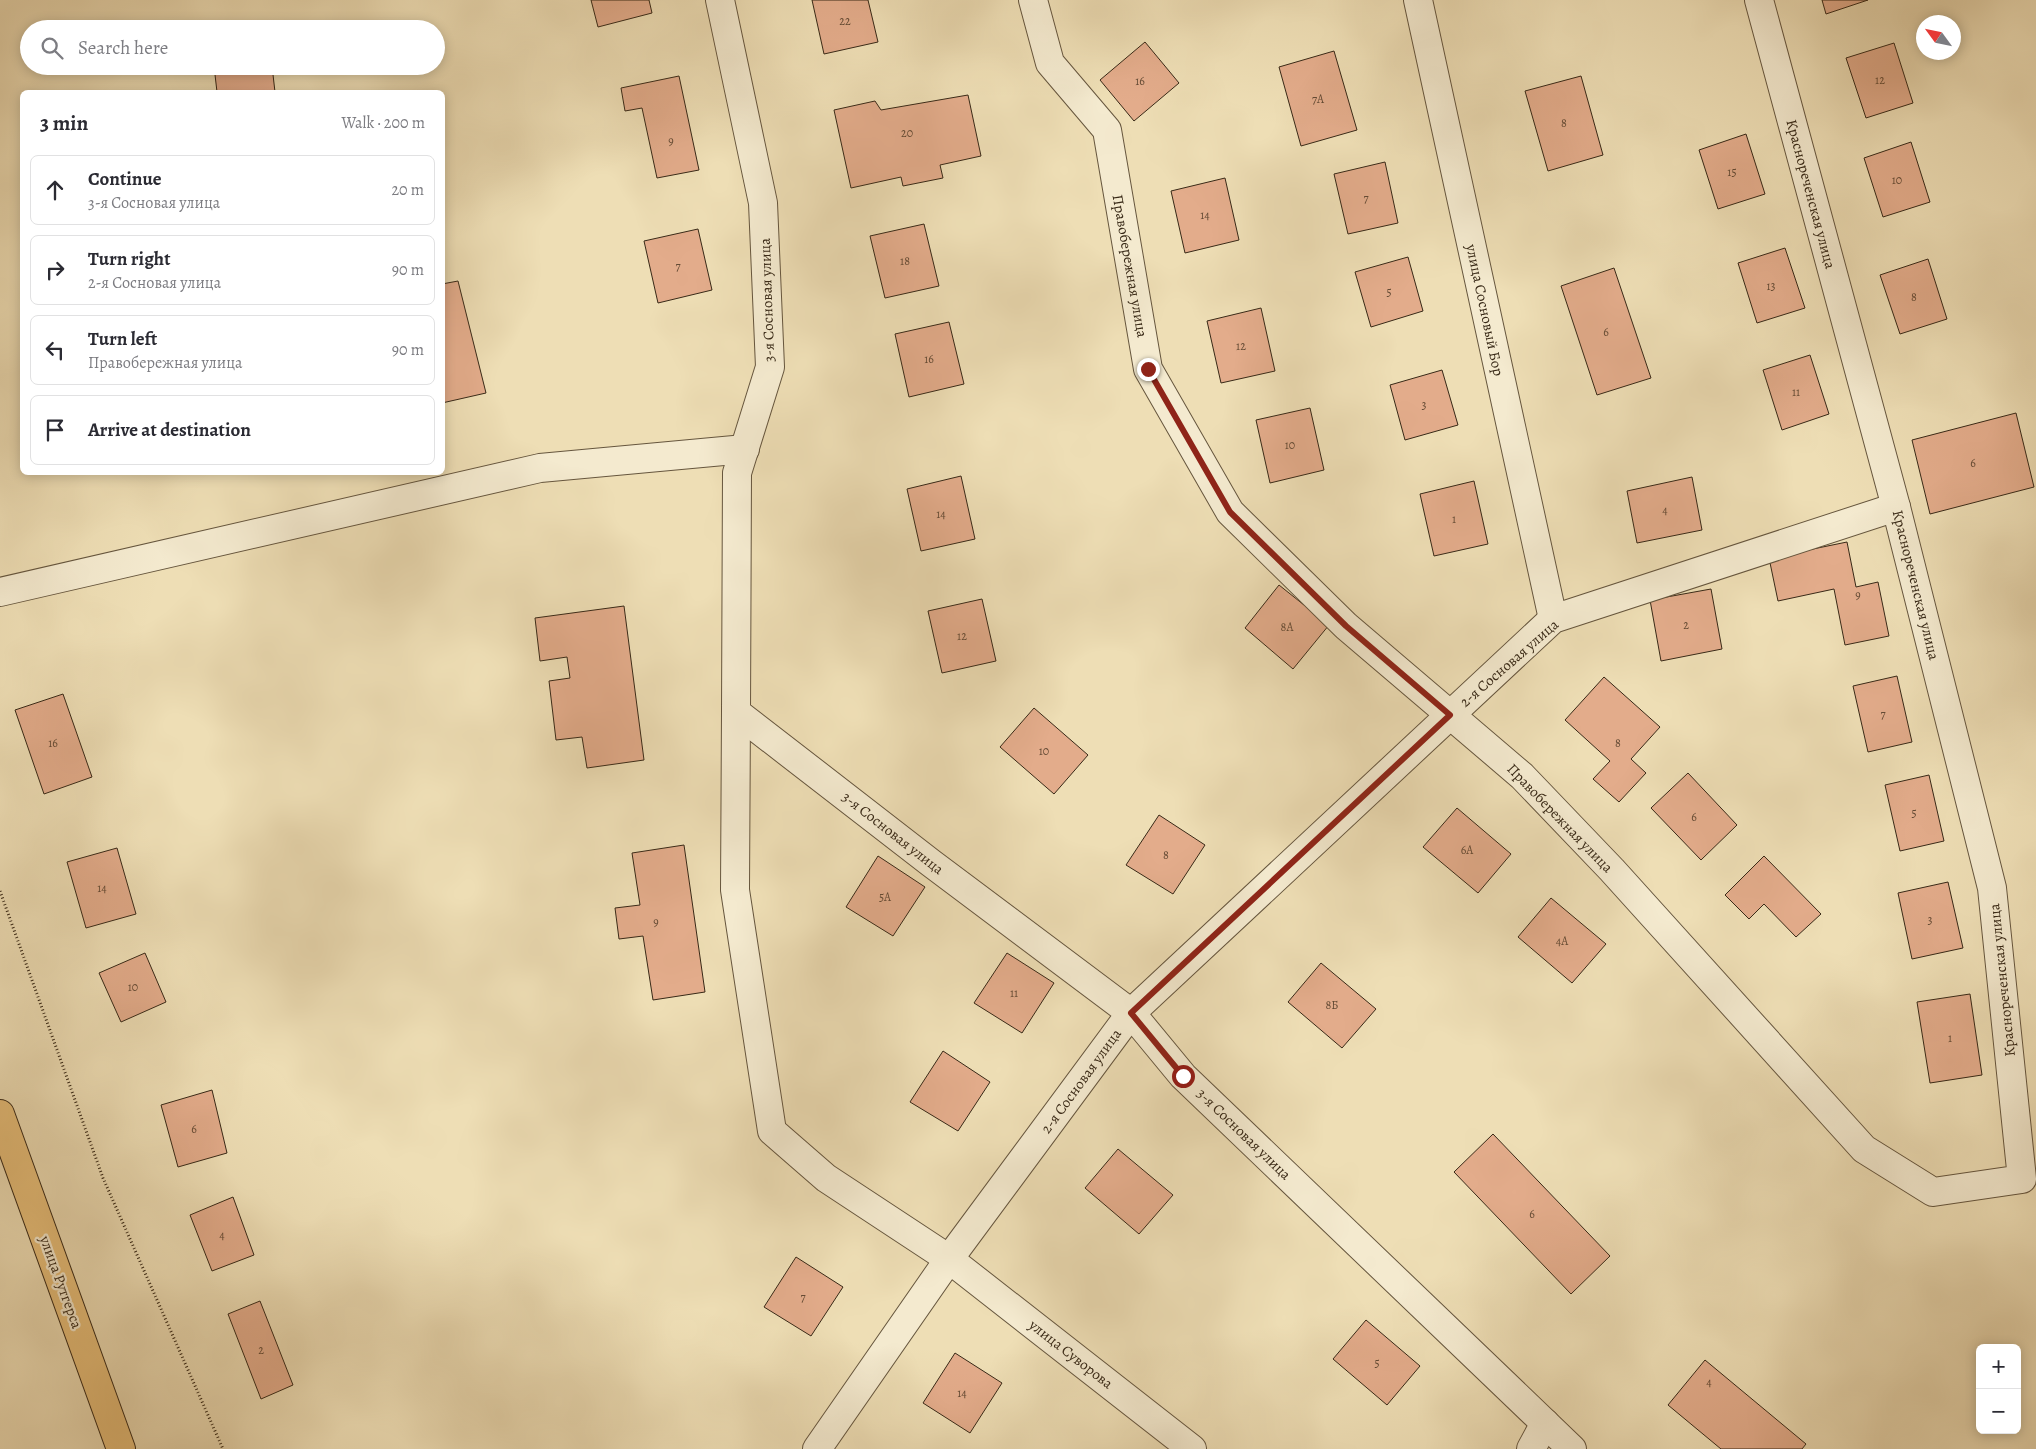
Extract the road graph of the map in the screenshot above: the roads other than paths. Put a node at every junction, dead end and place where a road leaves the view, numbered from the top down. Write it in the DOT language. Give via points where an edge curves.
graph roads {
  1 [pos="720,0"];
  2 [pos="1033,0"];
  3 [pos="1418,0"];
  4 [pos="1759,0"];
  5 [pos="744,449"];
  6 [pos="1896,507"];
  7 [pos="0,592"];
  8 [pos="1553,619"];
  9 [pos="736,712"];
  10 [pos="1450,715"];
  11 [pos="1131,1013"];
  12 [pos="0,1114"];
  13 [pos="2022,1180"];
  14 [pos="949,1259"];
  15 [pos="1545,1423"];
  16 [pos="121,1449"];
  17 [pos="817,1449"];
  18 [pos="1192,1449"];
  19 [pos="1531,1449"];
  20 [pos="1572,1449"];
  1 -- 5 [label="street, 3-я Сосновая улица" via="763,203 770,367"];
  2 -- 10 [label="street, Правобережная улица" via="1050,63 1107,130 1148,369 1230,512 1346,626"];
  3 -- 8 [label="street, улица Сосновый Бор"];
  4 -- 6 [label="street, Краснореченская улица"];
  5 -- 7 [label="street" via="540,468"];
  5 -- 9 [label="street, 3-я Сосновая улица" via="737,473"];
  6 -- 8 [label="street, 2-я Сосновая улица"];
  6 -- 13 [label="street, Краснореченская улица" via="1992,888"];
  8 -- 10 [label="street, 2-я Сосновая улица"];
  9 -- 11 [label="street, 3-я Сосновая улица"];
  9 -- 14 [label="street, улица Суворова" via="735,890 772,1131 826,1178"];
  10 -- 11 [label="street, 2-я Сосновая улица"];
  10 -- 13 [label="street, Правобережная улица" via="1536,790 1864,1149 1933,1192"];
  11 -- 14 [label="street, 2-я Сосновая улица"];
  11 -- 15 [label="street, 3-я Сосновая улица" via="1183,1076"];
  12 -- 16 [label="main road, улица Рутгерса"];
  14 -- 17 [label="street, 2-я Сосновая улица"];
  14 -- 18 [label="street, улица Суворова"];
  15 -- 19 [label="street"];
  15 -- 20 [label="street, 3-я Сосновая улица"];
}
